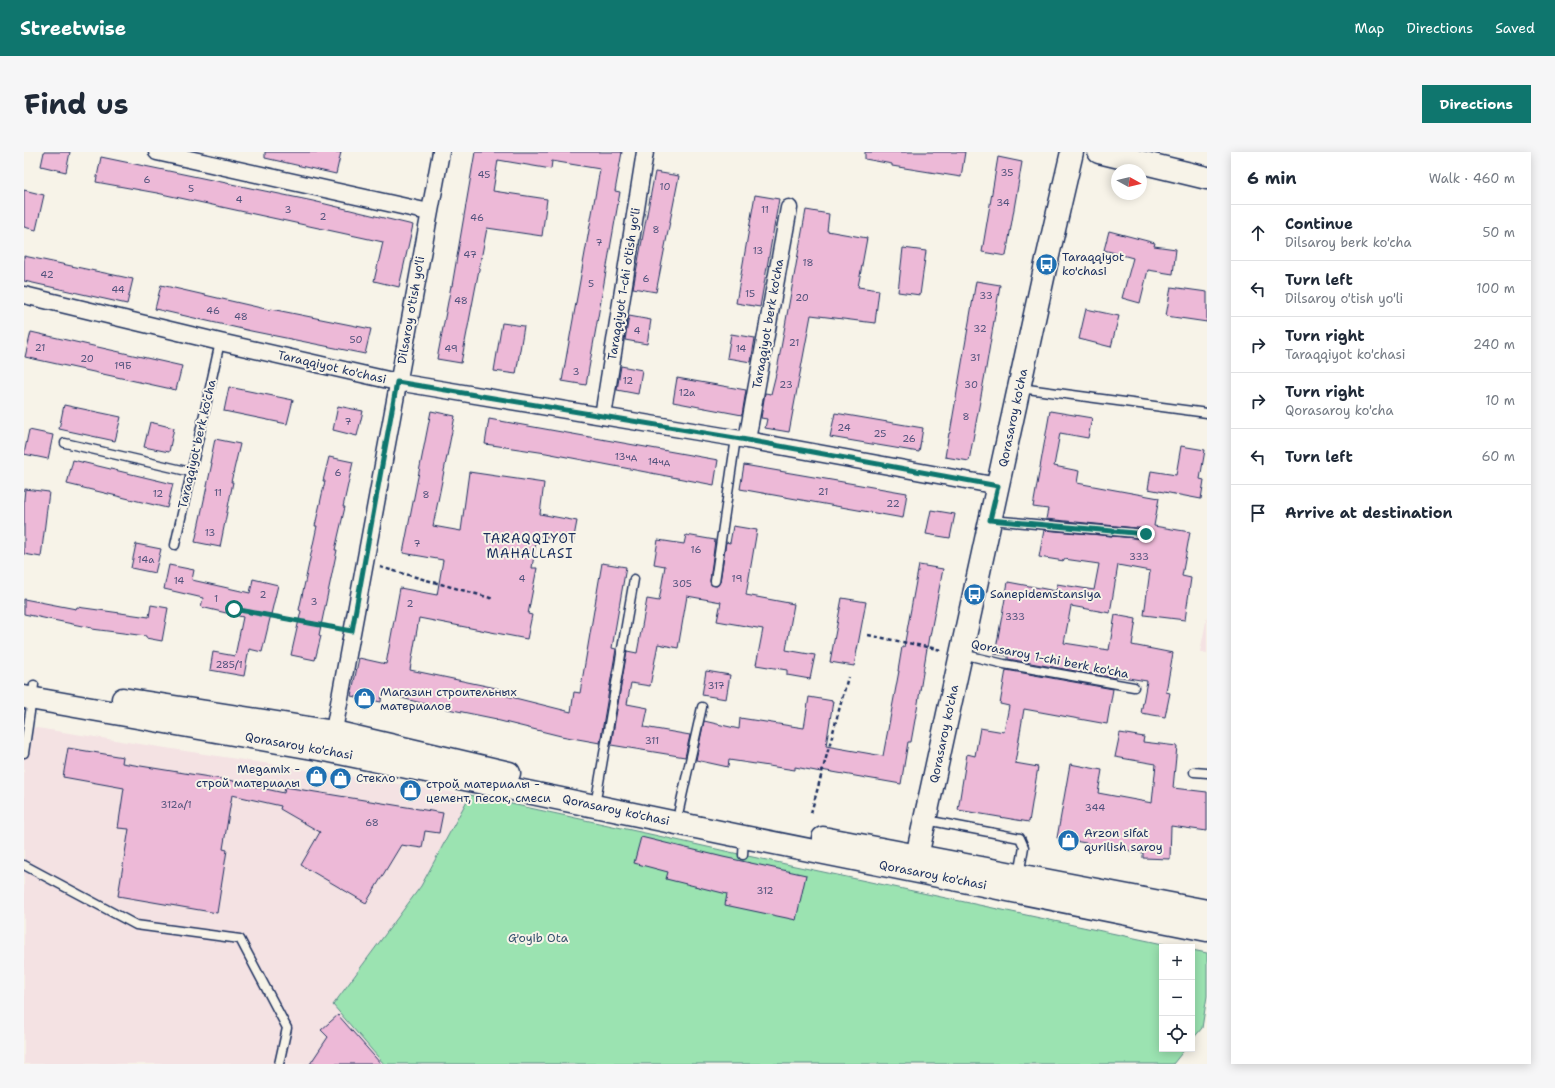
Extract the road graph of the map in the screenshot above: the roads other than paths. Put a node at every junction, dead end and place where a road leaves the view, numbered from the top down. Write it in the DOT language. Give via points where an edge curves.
graph roads {
  1 [pos="157,152"];
  2 [pos="441,152"];
  3 [pos="645,152"];
  4 [pos="1072,152"];
  5 [pos="1099,152"];
  6 [pos="1207,178"];
  7 [pos="789,208"];
  8 [pos="429,212"];
  9 [pos="24,295"];
  10 [pos="220,342"];
  11 [pos="397,382"];
  12 [pos="1019,388"];
  13 [pos="1207,413"];
  14 [pos="603,416"];
  15 [pos="741,439"];
  16 [pos="65,443"];
  17 [pos="191,472"];
  18 [pos="998,486"];
  19 [pos="990,520"];
  20 [pos="1146,534"];
  21 [pos="175,545"];
  22 [pos="634,579"];
  23 [pos="715,581"];
  24 [pos="961,654"];
  25 [pos="1134,686"];
  26 [pos="28,691"];
  27 [pos="702,707"];
  28 [pos="332,741"];
  29 [pos="24,754"];
  30 [pos="1194,772"];
  31 [pos="1207,773"];
  32 [pos="597,794"];
  33 [pos="679,810"];
  34 [pos="925,820"];
  35 [pos="916,864"];
  36 [pos="24,865"];
  37 [pos="1019,875"];
  38 [pos="1207,912"];
  39 [pos="1207,930"];
  40 [pos="279,1064"];
  1 -- 8 [label="street"];
  2 -- 8 [label="street, Dilsaroy o'tish yo'li"];
  3 -- 14 [label="street, Taraqqiyot 1-chi o'tish yo'li"];
  4 -- 12 [label="main road, Qorasaroy ko'cha"];
  5 -- 6 [label="main road"];
  7 -- 15 [label="street, Taraqqiyot berk ko'cha"];
  8 -- 11 [label="street, Dilsaroy o'tish yo'li"];
  9 -- 10 [label="street, Taraqqiyot ko'chasi"];
  10 -- 11 [label="street, Taraqqiyot ko'chasi"];
  10 -- 17 [label="lane, Taraqqiyot berk ko'cha"];
  11 -- 14 [label="street, Taraqqiyot ko'chasi"];
  11 -- 28 [label="street, Dilsaroy o'tish yo'li"];
  12 -- 13 [label="lane"];
  12 -- 18 [label="main road, Qorasaroy ko'cha"];
  14 -- 15 [label="street, Taraqqiyot ko'chasi"];
  15 -- 18 [label="street, Taraqqiyot ko'chasi"];
  15 -- 23 [label="lane"];
  16 -- 17 [label="lane"];
  17 -- 21 [label="lane, Taraqqiyot berk ko'cha"];
  18 -- 19 [label="main road, Qorasaroy ko'cha"];
  19 -- 20 [label="lane"];
  19 -- 24 [label="main road, Qorasaroy ko'cha"];
  22 -- 32 [label="lane"];
  24 -- 25 [label="lane, Qorasaroy 1-chi berk ko'cha" via="1004,664"];
  24 -- 34 [label="main road, Qorasaroy ko'cha"];
  26 -- 28 [label="main road, Qorasaroy ko'chasi"];
  26 -- 29 [label="lane"];
  27 -- 33 [label="lane"];
  28 -- 32 [label="main road, Qorasaroy ko'chasi"];
  28 -- 35 [label="main road, Qorasaroy ko'chasi" via="743,846"];
  30 -- 31 [label="lane"];
  32 -- 33 [label="main road, Qorasaroy ko'chasi"];
  33 -- 35 [label="main road, Qorasaroy ko'chasi"];
  34 -- 35 [label="main road, Qorasaroy ko'cha"];
  34 -- 37 [label="lane" via="1020,838 1024,847"];
  35 -- 37 [label="main road, Qorasaroy ko'chasi"];
  35 -- 39 [label="main road, Qorasaroy ko'chasi"];
  36 -- 40 [label="lane" via="136,925 240,939 287,1028"];
  37 -- 38 [label="main road, Qorasaroy ko'chasi"];
}
